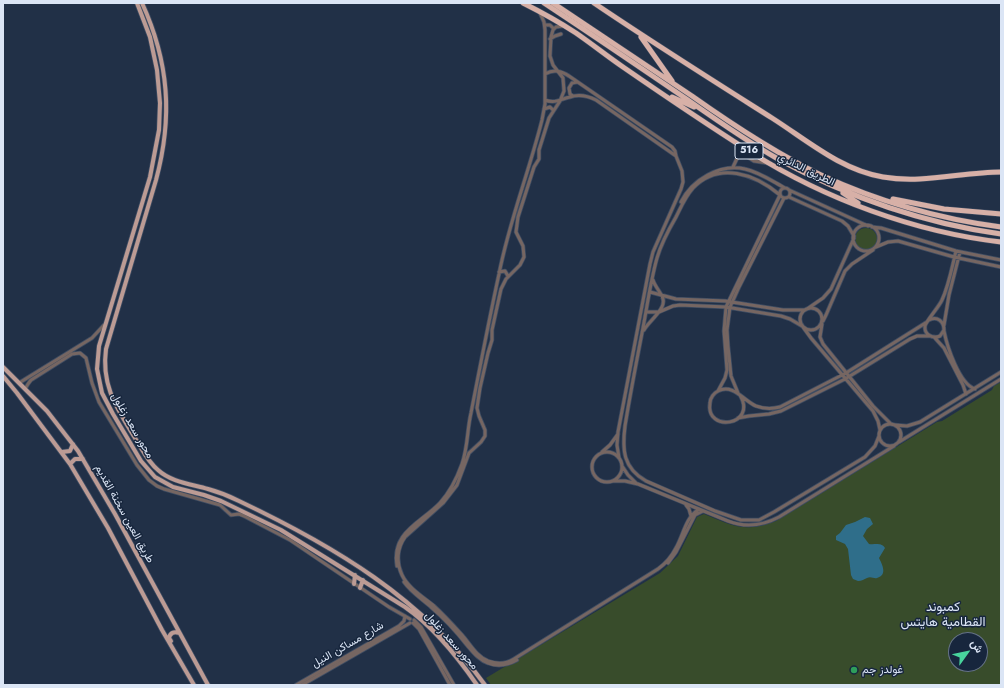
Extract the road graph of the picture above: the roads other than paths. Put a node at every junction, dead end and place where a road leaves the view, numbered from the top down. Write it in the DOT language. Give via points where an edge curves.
graph roads {
  1 [pos="137,3"];
  2 [pos="142,3"];
  3 [pos="523,3"];
  4 [pos="544,3"];
  5 [pos="553,3"];
  6 [pos="594,3"];
  7 [pos="539,11"];
  8 [pos="545,25"];
  9 [pos="563,26"];
  10 [pos="554,29"];
  11 [pos="636,32"];
  12 [pos="561,34"];
  13 [pos="550,39"];
  14 [pos="545,65"];
  15 [pos="553,65"];
  16 [pos="557,71"];
  17 [pos="545,74"];
  18 [pos="577,82"];
  19 [pos="675,85"];
  20 [pos="662,93"];
  21 [pos="573,96"];
  22 [pos="545,100"];
  23 [pos="560,101"];
  24 [pos="544,109"];
  25 [pos="553,110"];
  26 [pos="703,111"];
  27 [pos="737,143"];
  28 [pos="741,153"];
  29 [pos="676,156"];
  30 [pos="769,163"];
  31 [pos="733,167"];
  32 [pos="738,167"];
  33 [pos="1001,172"];
  34 [pos="830,185"];
  35 [pos="785,188"];
  36 [pos="789,190"];
  37 [pos="780,195"];
  38 [pos="789,197"];
  39 [pos="784,198"];
  40 [pos="879,198"];
  41 [pos="867,209"];
  42 [pos="1001,214"];
  43 [pos="674,220"];
  44 [pos="868,226"];
  45 [pos="872,227"];
  46 [pos="1001,227"];
  47 [pos="508,234"];
  48 [pos="517,234"];
  49 [pos="1001,234"];
  50 [pos="854,237"];
  51 [pos="1001,242"];
  52 [pos="876,247"];
  53 [pos="873,250"];
  54 [pos="956,251"];
  55 [pos="960,252"];
  56 [pos="956,257"];
  57 [pos="1001,260"];
  58 [pos="1001,267"];
  59 [pos="499,272"];
  60 [pos="508,276"];
  61 [pos="840,276"];
  62 [pos="652,279"];
  63 [pos="650,292"];
  64 [pos="660,294"];
  65 [pos="112,301"];
  66 [pos="730,302"];
  67 [pos="119,304"];
  68 [pos="726,307"];
  69 [pos="730,307"];
  70 [pos="110,308"];
  71 [pos="806,309"];
  72 [pos="116,312"];
  73 [pos="646,312"];
  74 [pos="659,312"];
  75 [pos="928,321"];
  76 [pos="822,323"];
  77 [pos="104,325"];
  78 [pos="802,326"];
  79 [pos="944,329"];
  80 [pos="643,331"];
  81 [pos="932,337"];
  82 [pos="3,367"];
  83 [pos="837,370"];
  84 [pos="1001,372"];
  85 [pos="847,375"];
  86 [pos="3,376"];
  87 [pos="843,377"];
  88 [pos="836,379"];
  89 [pos="1001,379"];
  90 [pos="20,384"];
  91 [pos="25,389"];
  92 [pos="975,389"];
  93 [pos="717,392"];
  94 [pos="966,394"];
  95 [pos="739,395"];
  96 [pos="471,412"];
  97 [pos="478,414"];
  98 [pos="738,418"];
  99 [pos="893,425"];
  100 [pos="880,430"];
  101 [pos="618,432"];
  102 [pos="879,436"];
  103 [pos="899,442"];
  104 [pos="73,444"];
  105 [pos="894,446"];
  106 [pos="466,448"];
  107 [pos="472,450"];
  108 [pos="62,452"];
  109 [pos="601,452"];
  110 [pos="619,458"];
  111 [pos="83,459"];
  112 [pos="70,464"];
  113 [pos="622,465"];
  114 [pos="612,481"];
  115 [pos="163,483"];
  116 [pos="638,484"];
  117 [pos="160,488"];
  118 [pos="686,505"];
  119 [pos="698,510"];
  120 [pos="703,511"];
  121 [pos="715,511"];
  122 [pos="714,515"];
  123 [pos="690,516"];
  124 [pos="320,542"];
  125 [pos="678,548"];
  126 [pos="318,553"];
  127 [pos="355,575"];
  128 [pos="363,580"];
  129 [pos="381,582"];
  130 [pos="354,584"];
  131 [pos="360,588"];
  132 [pos="377,589"];
  133 [pos="405,616"];
  134 [pos="412,621"];
  135 [pos="175,624"];
  136 [pos="162,630"];
  137 [pos="179,633"];
  138 [pos="424,635"];
  139 [pos="173,649"];
  140 [pos="194,685"];
  141 [pos="208,685"];
  142 [pos="296,685"];
  143 [pos="302,685"];
  144 [pos="450,685"];
  145 [pos="454,685"];
  146 [pos="477,685"];
  147 [pos="485,685"];
  1 -- 65 [label="main road, محور سعد زغلول" via="150,37 158,70 159,130 150,177"];
  2 -- 67 [label="main road, محور سعد زغلول" via="162,63 166,129 156,180"];
  3 -- 7 [label="highway, الطريق الدائري / 516"];
  4 -- 26 [label="highway, الطريق الدائري / 516"];
  5 -- 19 [label="highway, الطريق الدائري / 516"];
  6 -- 11 [label="highway, الطريق الدائري"];
  7 -- 8 [label="street"];
  7 -- 9 [label="highway, الطريق الدائري / 516"];
  8 -- 10 [label="street" via="550,25"];
  8 -- 14 [label="street"];
  9 -- 10 [label="street"];
  9 -- 20 [label="highway, الطريق الدائري / 516"];
  10 -- 13 [label="street"];
  11 -- 19 [label="highway"];
  11 -- 33 [label="highway, الطريق الدائري" via="849,167 876,176 910,180"];
  12 -- 13 [label="street"];
  13 -- 15 [label="street"];
  14 -- 15 [label="street"];
  14 -- 17 [label="street"];
  15 -- 16 [label="street"];
  16 -- 17 [label="street"];
  16 -- 18 [label="street"];
  16 -- 23 [label="street" via="564,86"];
  17 -- 22 [label="street"];
  18 -- 21 [label="street" via="570,86 569,92"];
  18 -- 29 [label="street" via="672,147"];
  19 -- 40 [label="highway, الطريق الدائري / 516" via="786,157 836,182"];
  20 -- 26 [label="highway, 516"];
  20 -- 27 [label="highway, الطريق الدائري / 516"];
  21 -- 23 [label="street"];
  21 -- 29 [label="street" via="586,96 596,100"];
  22 -- 23 [label="street"];
  22 -- 24 [label="street"];
  23 -- 25 [label="street"];
  24 -- 25 [label="street" via="548,107"];
  24 -- 47 [label="street" via="535,148"];
  25 -- 48 [label="street" via="518,217"];
  26 -- 34 [label="highway, الطريق الدائري / 516" via="777,158"];
  27 -- 28 [label="street"];
  27 -- 30 [label="highway, الطريق الدائري / 516"];
  28 -- 30 [label="street" via="754,161"];
  28 -- 31 [label="street"];
  28 -- 32 [label="street"];
  29 -- 101 [label="street" via="682,167 682,186 651,260"];
  30 -- 41 [label="highway, الطريق الدائري / 516" via="809,184"];
  31 -- 32 [label="street"];
  31 -- 43 [label="street" via="710,174 694,184 683,198"];
  32 -- 35 [label="street"];
  34 -- 41 [label="highway, 516"];
  34 -- 49 [label="highway, الطريق الدائري / 516" via="911,215 953,226"];
  35 -- 36 [label="street"];
  35 -- 37 [label="street" via="781,190"];
  36 -- 38 [label="street"];
  36 -- 44 [label="street"];
  37 -- 39 [label="street"];
  37 -- 43 [label="street" via="745,174 718,174 692,188"];
  37 -- 66 [label="street"];
  38 -- 39 [label="street"];
  38 -- 50 [label="street" via="842,221"];
  39 -- 66 [label="street"];
  40 -- 42 [label="highway, 516" via="944,209"];
  40 -- 46 [label="highway, الطريق الدائري / 516" via="930,213"];
  41 -- 51 [label="highway, الطريق الدائري / 516" via="937,230"];
  43 -- 62 [label="street" via="658,254"];
  44 -- 45 [label="street"];
  44 -- 50 [label="street" via="859,228"];
  45 -- 52 [label="street" via="879,236"];
  45 -- 54 [label="street"];
  47 -- 48 [label="street"];
  47 -- 59 [label="street"];
  48 -- 60 [label="street" via="524,255 521,264"];
  50 -- 53 [label="street" via="858,248 865,251"];
  50 -- 61 [label="street"];
  52 -- 53 [label="street"];
  52 -- 56 [label="street" via="898,241"];
  53 -- 61 [label="street" via="849,266"];
  54 -- 55 [label="street"];
  54 -- 56 [label="street"];
  55 -- 56 [label="street"];
  55 -- 57 [label="street"];
  56 -- 58 [label="street"];
  56 -- 75 [label="street" via="943,298"];
  56 -- 79 [label="street"];
  59 -- 60 [label="street" via="505,271"];
  59 -- 96 [label="street"];
  60 -- 97 [label="street" via="500,293 478,402"];
  61 -- 71 [label="street" via="827,294"];
  61 -- 76 [label="street"];
  62 -- 63 [label="street"];
  62 -- 64 [label="street"];
  63 -- 64 [label="street"];
  63 -- 73 [label="street"];
  64 -- 66 [label="street" via="676,299"];
  64 -- 74 [label="street" via="664,305"];
  65 -- 67 [label="main road"];
  65 -- 70 [label="main road, محور سعد زغلول"];
  66 -- 68 [label="street"];
  66 -- 69 [label="street"];
  66 -- 71 [label="street" via="783,310"];
  67 -- 72 [label="main road, محور سعد زغلول"];
  68 -- 69 [label="street"];
  68 -- 74 [label="street" via="680,305"];
  68 -- 93 [label="street" via="724,331 727,370"];
  69 -- 78 [label="street" via="781,316"];
  69 -- 95 [label="street" via="727,330 729,361 732,379"];
  70 -- 72 [label="main road" via="114,308"];
  70 -- 77 [label="main road, محور سعد زغلول"];
  71 -- 76 [label="street" via="817,310 822,315"];
  71 -- 78 [label="street" via="800,317"];
  72 -- 124 [label="main road, محور سعد زغلول" via="105,353 106,381 115,404 152,465 169,477 231,497"];
  73 -- 74 [label="street"];
  73 -- 80 [label="street"];
  74 -- 80 [label="street"];
  75 -- 79 [label="street" via="938,319"];
  75 -- 81 [label="street" via="926,331"];
  75 -- 85 [label="street"];
  76 -- 78 [label="street" via="818,329 812,331"];
  76 -- 85 [label="street" via="820,337 823,344"];
  77 -- 90 [label="street" via="92,338"];
  77 -- 115 [label="main road, محور سعد زغلول" via="97,362 102,393 145,467"];
  78 -- 83 [label="street"];
  79 -- 81 [label="street" via="940,336"];
  79 -- 92 [label="street" via="956,366 967,385"];
  80 -- 121 [label="street" via="623,438 626,459 635,473 646,481"];
  81 -- 85 [label="street" via="917,336 910,339"];
  81 -- 94 [label="street" via="944,348"];
  82 -- 90 [label="main road, طريق العين سخنة القديم"];
  83 -- 87 [label="street"];
  83 -- 88 [label="street"];
  84 -- 92 [label="street"];
  85 -- 87 [label="street"];
  85 -- 99 [label="street"];
  86 -- 108 [label="main road, طريق العين سخنة القديم"];
  87 -- 88 [label="street"];
  87 -- 98 [label="street" via="779,412"];
  87 -- 100 [label="street" via="873,412"];
  88 -- 95 [label="street" via="772,409 757,406"];
  89 -- 103 [label="street"];
  90 -- 91 [label="main road, طريق العين سخنة القديم"];
  91 -- 104 [label="main road, طريق العين سخنة القديم" via="47,411"];
  91 -- 117 [label="street" via="31,380 73,353 83,354 88,361 94,389 103,409 137,465"];
  92 -- 94 [label="street"];
  93 -- 95 [label="street" via="730,389"];
  93 -- 98 [label="street" via="712,396 709,405 712,416 726,423"];
  94 -- 99 [label="street" via="920,422"];
  95 -- 98 [label="street" via="743,405"];
  96 -- 97 [label="street"];
  96 -- 106 [label="street"];
  97 -- 107 [label="street" via="485,434"];
  99 -- 100 [label="street" via="885,425"];
  99 -- 103 [label="street" via="901,433"];
  100 -- 102 [label="street"];
  101 -- 109 [label="street" via="610,445"];
  101 -- 110 [label="street"];
  102 -- 105 [label="street" via="883,444"];
  102 -- 121 [label="street" via="872,449 860,460 765,518 741,520"];
  103 -- 105 [label="street"];
  104 -- 108 [label="main road" via="70,452"];
  104 -- 111 [label="main road, طريق العين سخنة القديم"];
  105 -- 122 [label="street" via="773,521 744,526"];
  106 -- 107 [label="street"];
  106 -- 125 [label="street" via="463,463 454,483 441,501 402,536 396,560 399,573 408,588 441,616 475,654 487,663 499,666 513,662 659,571"];
  107 -- 125 [label="street" via="447,499 405,537 398,560 407,583 443,614 477,654 488,661 500,663 514,659 654,572"];
  108 -- 112 [label="main road, طريق العين سخنة القديم"];
  109 -- 110 [label="street" via="610,452"];
  109 -- 114 [label="street" via="592,462 592,473 601,481"];
  110 -- 113 [label="street"];
  111 -- 112 [label="main road" via="75,459"];
  111 -- 135 [label="main road, طريق العين سخنة القديم"];
  112 -- 136 [label="main road, طريق العين سخنة القديم" via="108,528"];
  113 -- 114 [label="street" via="618,478"];
  113 -- 116 [label="street"];
  114 -- 116 [label="street"];
  115 -- 117 [label="street"];
  115 -- 126 [label="main road, محور سعد زغلول" via="230,504 290,535"];
  116 -- 118 [label="street"];
  117 -- 130 [label="street" via="220,505 231,515 244,516 290,540"];
  118 -- 119 [label="street"];
  118 -- 123 [label="street"];
  119 -- 120 [label="street"];
  119 -- 123 [label="street"];
  120 -- 122 [label="street"];
  120 -- 125 [label="street" via="695,515"];
  121 -- 122 [label="street"];
  123 -- 125 [label="street"];
  124 -- 126 [label="main road"];
  124 -- 129 [label="main road, محور سعد زغلول"];
  126 -- 127 [label="main road, محور سعد زغلول"];
  127 -- 128 [label="main road, محور سعد زغلول"];
  127 -- 130 [label="main road"];
  128 -- 131 [label="main road"];
  128 -- 132 [label="main road, محور سعد زغلول"];
  129 -- 132 [label="main road"];
  129 -- 147 [label="main road, محور سعد زغلول" via="432,624"];
  130 -- 131 [label="street"];
  131 -- 133 [label="street"];
  132 -- 146 [label="main road, محور سعد زغلول" via="427,624"];
  133 -- 134 [label="street"];
  133 -- 142 [label="street, شارع مساكن النيل" via="403,623 398,627"];
  134 -- 138 [label="street"];
  134 -- 143 [label="street, شارع مساكن النيل"];
  135 -- 136 [label="main road" via="169,632"];
  135 -- 137 [label="main road, طريق العين سخنة القديم"];
  136 -- 139 [label="main road, طريق العين سخنة القديم"];
  137 -- 139 [label="main road" via="174,632 170,636"];
  137 -- 141 [label="main road, طريق العين سخنة القديم"];
  138 -- 144 [label="street"];
  138 -- 145 [label="street"];
  139 -- 140 [label="main road, طريق العين سخنة القديم"];
}
